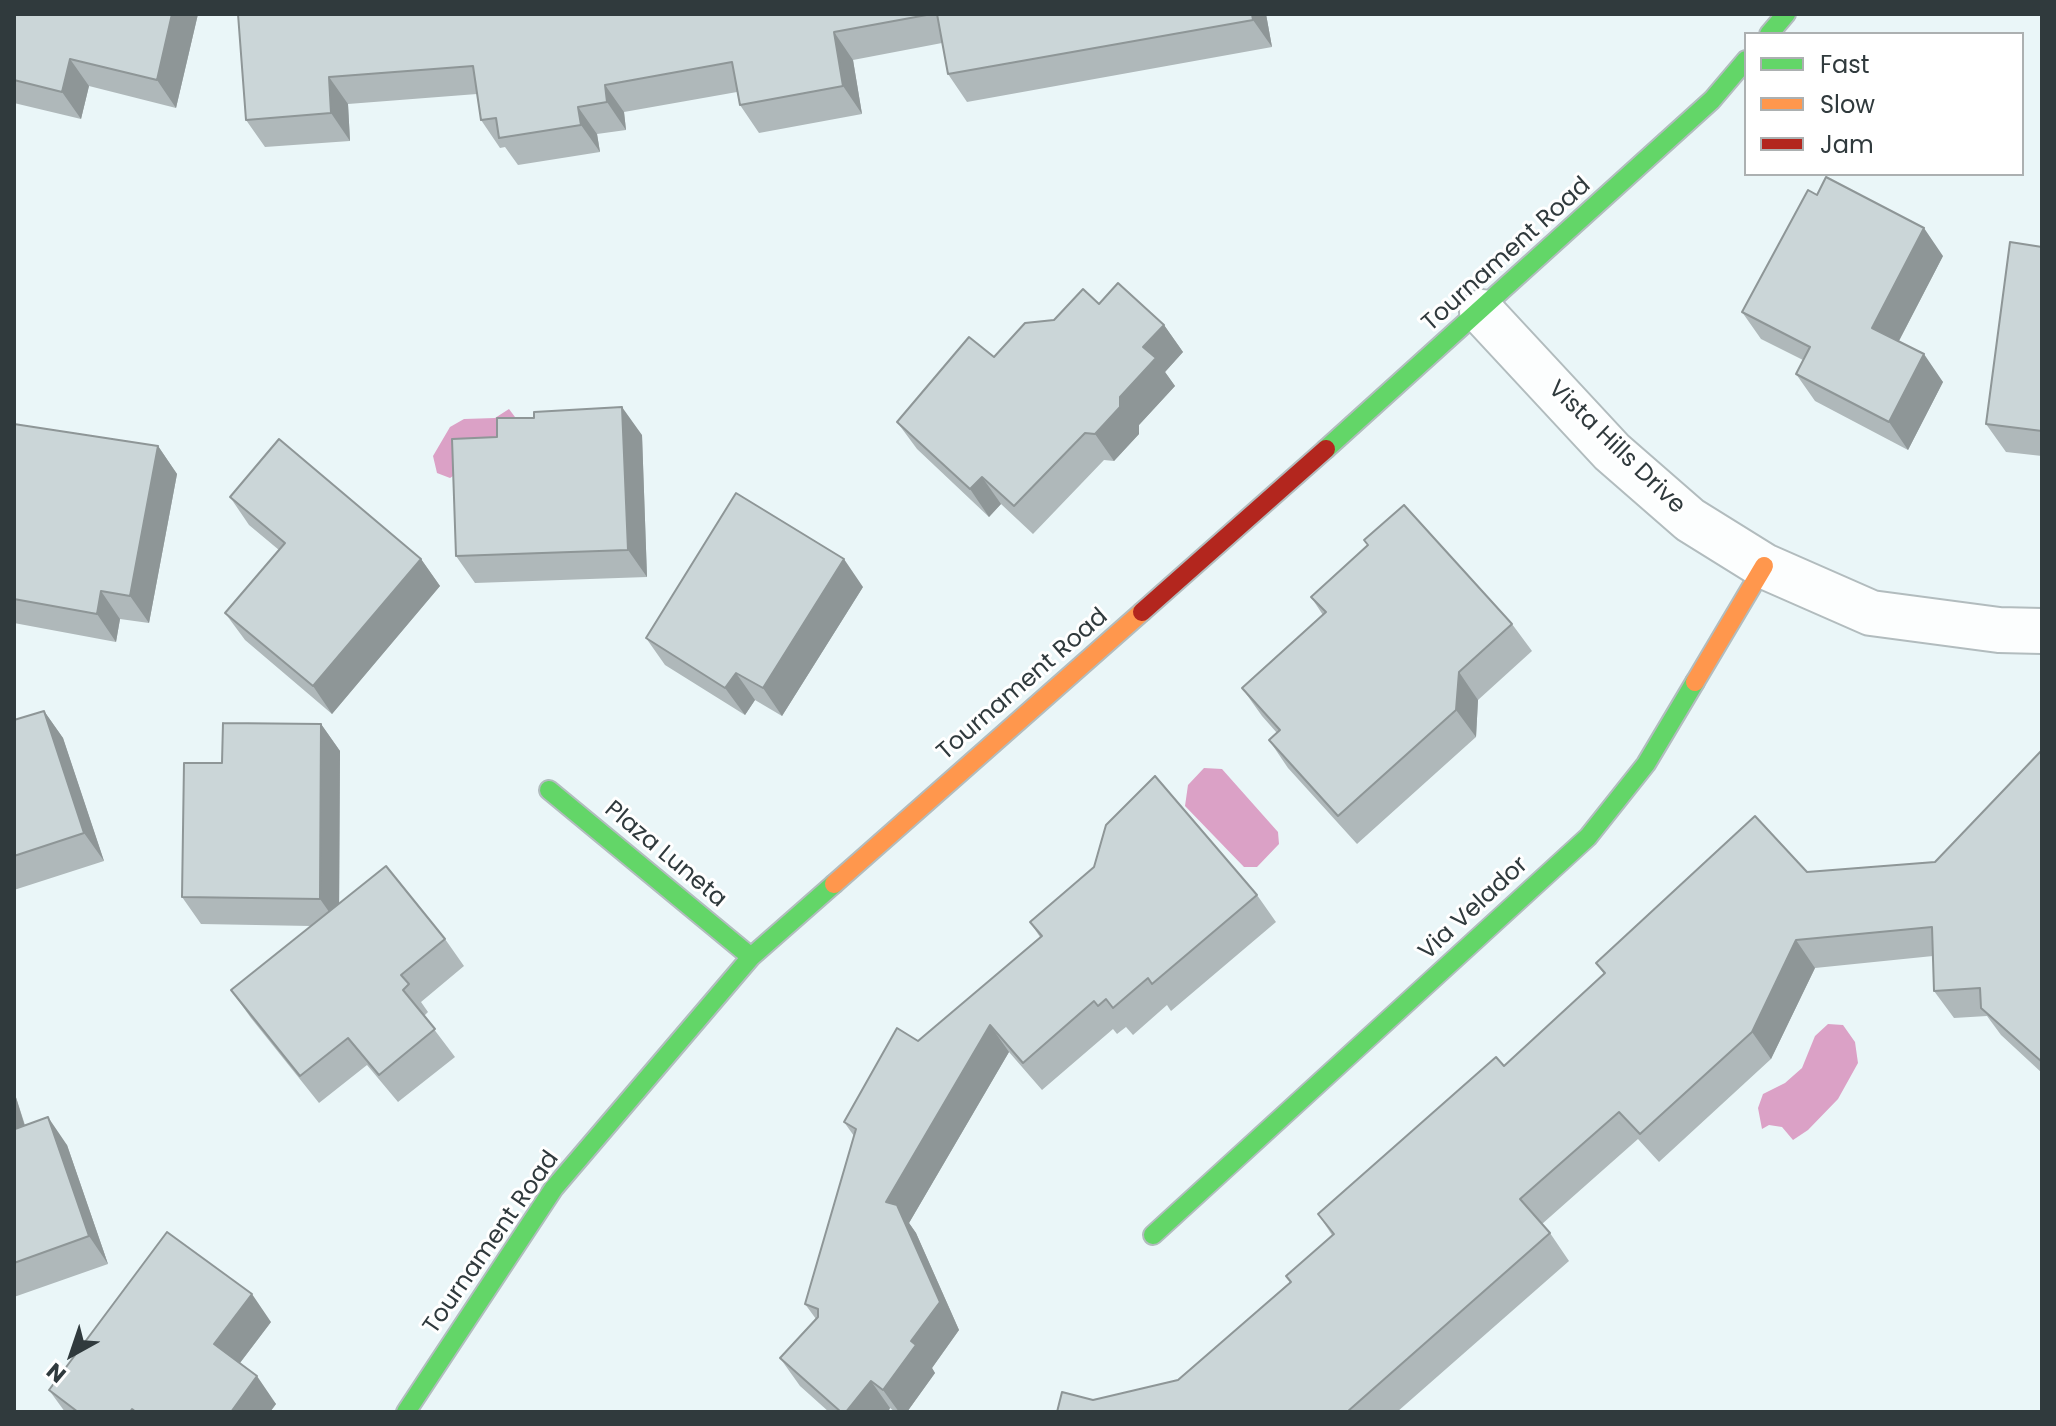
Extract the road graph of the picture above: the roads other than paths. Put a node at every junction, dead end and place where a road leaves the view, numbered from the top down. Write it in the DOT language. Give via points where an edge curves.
graph roads {
  1 [pos="1786,14"];
  2 [pos="1771,32"];
  3 [pos="1744,62"];
  4 [pos="1482,312"];
  5 [pos="1764,566"];
  6 [pos="2042,631"];
  7 [pos="549,790"];
  8 [pos="751,957"];
  9 [pos="1153,1235"];
  10 [pos="406,1412"];
  1 -- 2 [label="street"];
  3 -- 4 [label="street, Tournament Road" via="1712,100"];
  4 -- 5 [label="street, Vista Hills Drive" via="1612,452 1690,520"];
  4 -- 8 [label="street, Tournament Road"];
  5 -- 6 [label="street, Vista Hills Drive" via="1871,613"];
  5 -- 9 [label="street, Via Velador" via="1646,764 1588,837"];
  7 -- 8 [label="street, Plaza Luneta"];
  8 -- 10 [label="street, Tournament Road" via="554,1188"];
}
